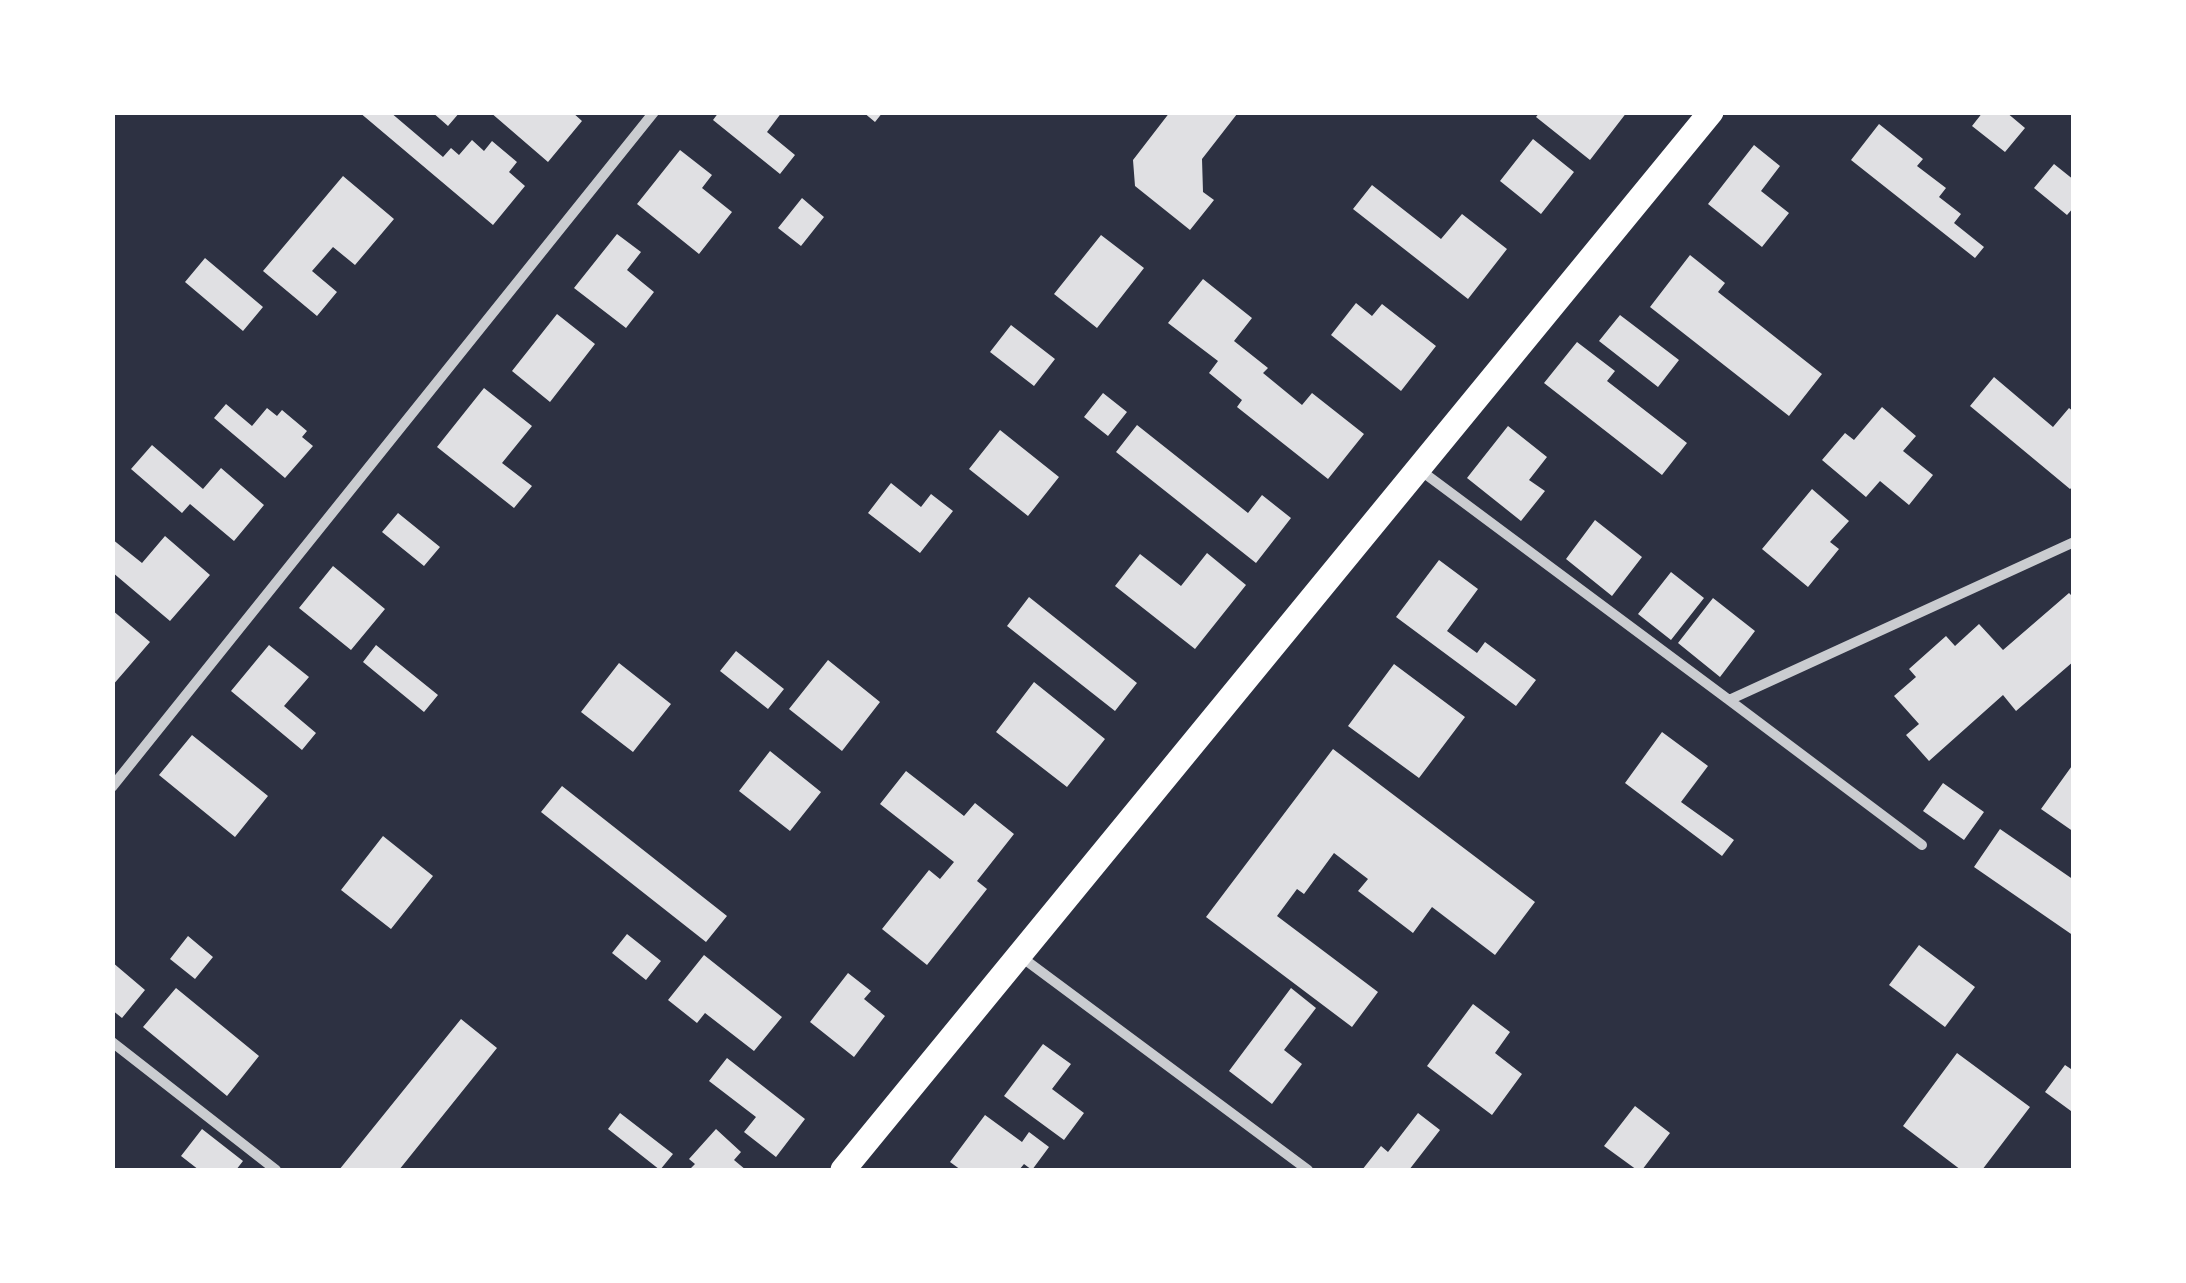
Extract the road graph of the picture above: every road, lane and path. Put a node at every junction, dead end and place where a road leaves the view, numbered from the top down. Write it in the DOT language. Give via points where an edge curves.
graph roads {
  1 [pos="654,112"];
  2 [pos="1712,112"];
  3 [pos="1419,469"];
  4 [pos="2074,542"];
  5 [pos="1729,700"];
  6 [pos="112,788"];
  7 [pos="1922,844"];
  8 [pos="1020,955"];
  9 [pos="112,1042"];
  10 [pos="276,1170"];
  11 [pos="843,1170"];
  12 [pos="1308,1170"];
  1 -- 6 [label="street"];
  2 -- 3 [label="main road"];
  3 -- 5 [label="street"];
  3 -- 8 [label="main road"];
  4 -- 5 [label="street"];
  5 -- 7 [label="street"];
  8 -- 11 [label="main road"];
  8 -- 12 [label="street"];
  9 -- 10 [label="street"];
}
